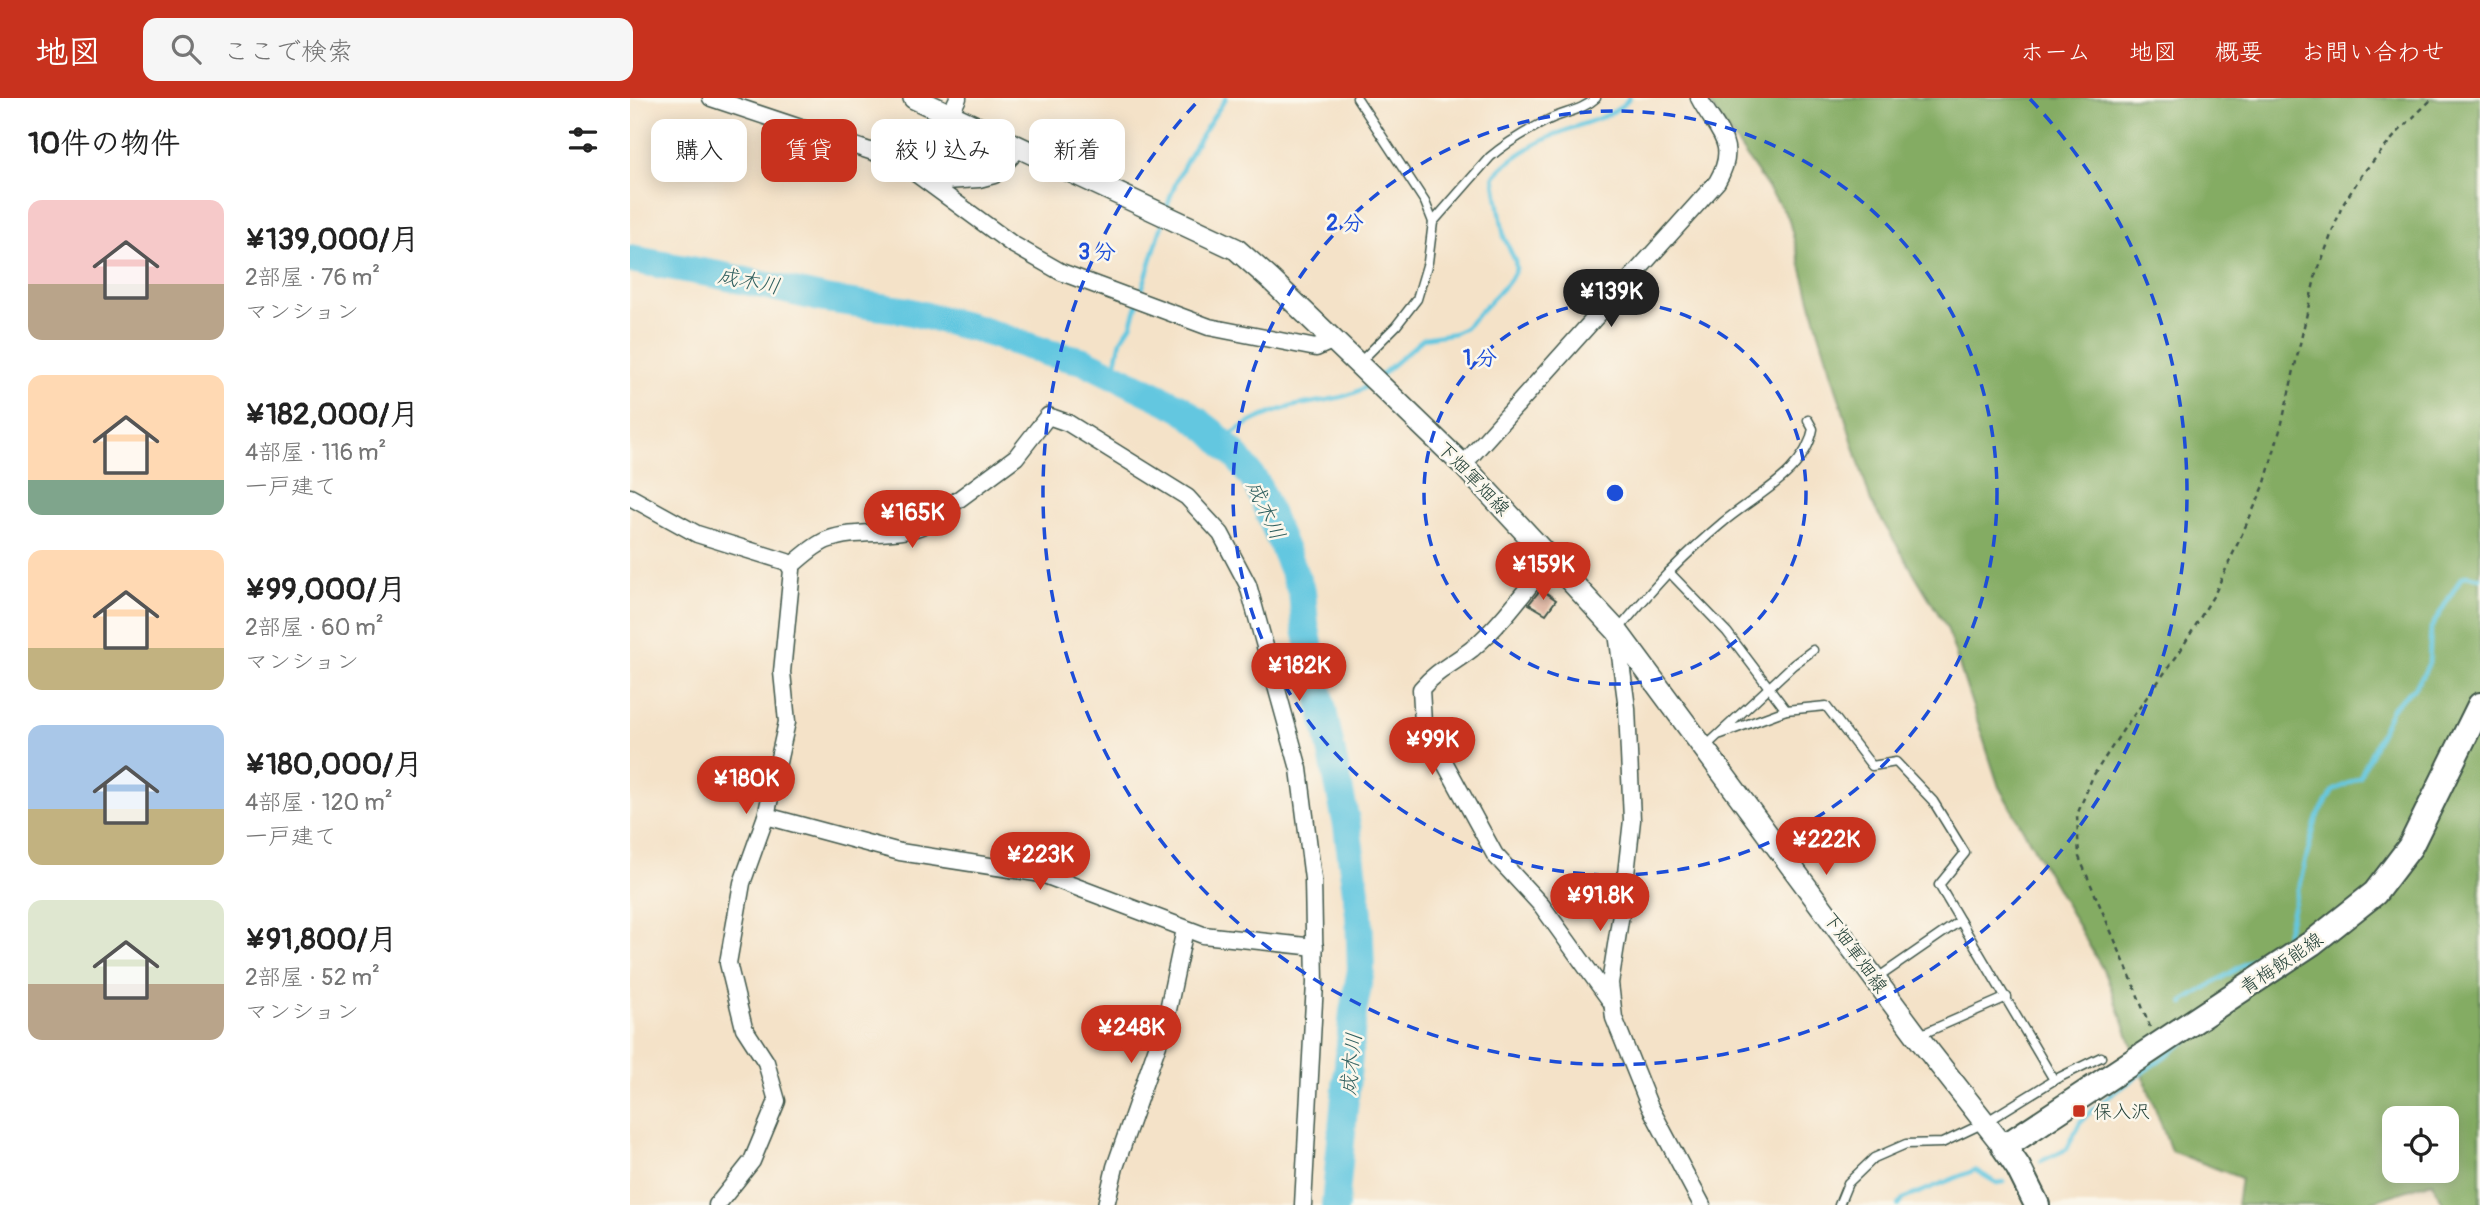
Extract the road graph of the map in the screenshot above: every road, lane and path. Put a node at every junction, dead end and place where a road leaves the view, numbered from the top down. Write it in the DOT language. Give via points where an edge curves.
graph roads {
  1 [pos="711,98"];
  2 [pos="914,98"];
  3 [pos="1357,98"];
  4 [pos="1596,98"];
  5 [pos="1699,98"];
  6 [pos="2434,98"];
  7 [pos="954,106"];
  8 [pos="1020,147"];
  9 [pos="871,151"];
  10 [pos="1015,152"];
  11 [pos="928,182"];
  12 [pos="1433,222"];
  13 [pos="1334,340"];
  14 [pos="1358,364"];
  15 [pos="1808,419"];
  16 [pos="1462,465"];
  17 [pos="630,497"];
  18 [pos="1551,559"];
  19 [pos="791,566"];
  20 [pos="1669,572"];
  21 [pos="1617,631"];
  22 [pos="1813,650"];
  23 [pos="1769,688"];
  24 [pos="2480,705"];
  25 [pos="1786,710"];
  26 [pos="1721,734"];
  27 [pos="1704,748"];
  28 [pos="766,816"];
  29 [pos="1960,921"];
  30 [pos="1185,929"];
  31 [pos="1315,947"];
  32 [pos="1876,979"];
  33 [pos="2007,997"];
  34 [pos="1612,1004"];
  35 [pos="1917,1036"];
  36 [pos="2157,1046"];
  37 [pos="2101,1057"];
  38 [pos="2054,1080"];
  39 [pos="1984,1123"];
  40 [pos="2004,1147"];
  41 [pos="717,1205"];
  42 [pos="1106,1205"];
  43 [pos="1303,1205"];
  44 [pos="1702,1205"];
  45 [pos="1839,1205"];
  46 [pos="2037,1205"];
  1 -- 9 [label="street"];
  2 -- 7 [label="main road, 下畑軍畑線"];
  3 -- 12 [label="lane"];
  4 -- 12 [label="lane" via="1499,149"];
  5 -- 16 [label="street" via="1728,153 1717,182"];
  6 -- 36 [label="path" via="2380,152 2342,206 2315,278 2264,486 2215,593 2093,776 2077,815 2079,857"];
  7 -- 8 [label="main road, 下畑軍畑線"];
  8 -- 10 [label="street"];
  8 -- 13 [label="main road, 下畑軍畑線" via="1237,249"];
  11 -- 13 [label="street" via="1012,244 1073,277 1209,327 1316,348"];
  12 -- 14 [label="lane" via="1417,299"];
  13 -- 14 [label="main road, 下畑軍畑線"];
  14 -- 16 [label="main road, 下畑軍畑線"];
  15 -- 20 [label="lane" via="1814,429 1803,456"];
  16 -- 18 [label="main road, 下畑軍畑線"];
  17 -- 19 [label="street" via="697,534"];
  18 -- 21 [label="main road, 下畑軍畑線"];
  18 -- 34 [label="street" via="1472,649 1433,674 1421,689 1423,723 1495,855 1542,906"];
  19 -- 28 [label="street" via="782,672 787,722"];
  19 -- 31 [label="street" via="827,540 908,532 924,525 1016,457 1048,416 1068,422 1187,497 1221,534 1248,584 1262,632 1302,786"];
  20 -- 21 [label="lane"];
  20 -- 23 [label="lane" via="1727,632"];
  21 -- 27 [label="main road, 下畑軍畑線"];
  21 -- 34 [label="street" via="1627,708 1632,820 1610,983"];
  22 -- 23 [label="lane"];
  23 -- 25 [label="lane"];
  23 -- 26 [label="lane"];
  24 -- 36 [label="main road, 青梅飯能線" via="2410,847 2375,893 2312,943"];
  25 -- 26 [label="lane"];
  25 -- 29 [label="lane" via="1826,706 1872,766 1896,762 1933,801 1965,853 1939,885"];
  26 -- 27 [label="lane"];
  27 -- 32 [label="main road, 下畑軍畑線"];
  28 -- 30 [label="street" via="900,852 1042,874"];
  28 -- 41 [label="street" via="742,883 728,963 744,1028 766,1062 777,1101 752,1161"];
  29 -- 32 [label="lane"];
  29 -- 33 [label="lane"];
  30 -- 31 [label="street" via="1219,938"];
  30 -- 42 [label="street" via="1165,1024 1117,1159"];
  31 -- 43 [label="street"];
  32 -- 35 [label="main road, 下畑軍畑線"];
  33 -- 35 [label="lane"];
  33 -- 38 [label="lane"];
  34 -- 44 [label="street" via="1649,1105"];
  35 -- 39 [label="main road, 下畑軍畑線"];
  36 -- 40 [label="main road, 青梅飯能線"];
  37 -- 38 [label="lane"];
  38 -- 39 [label="lane"];
  39 -- 40 [label="main road, 下畑軍畑線"];
  39 -- 45 [label="lane" via="1942,1143 1906,1144 1874,1158 1848,1183"];
  40 -- 46 [label="main road"];
}
